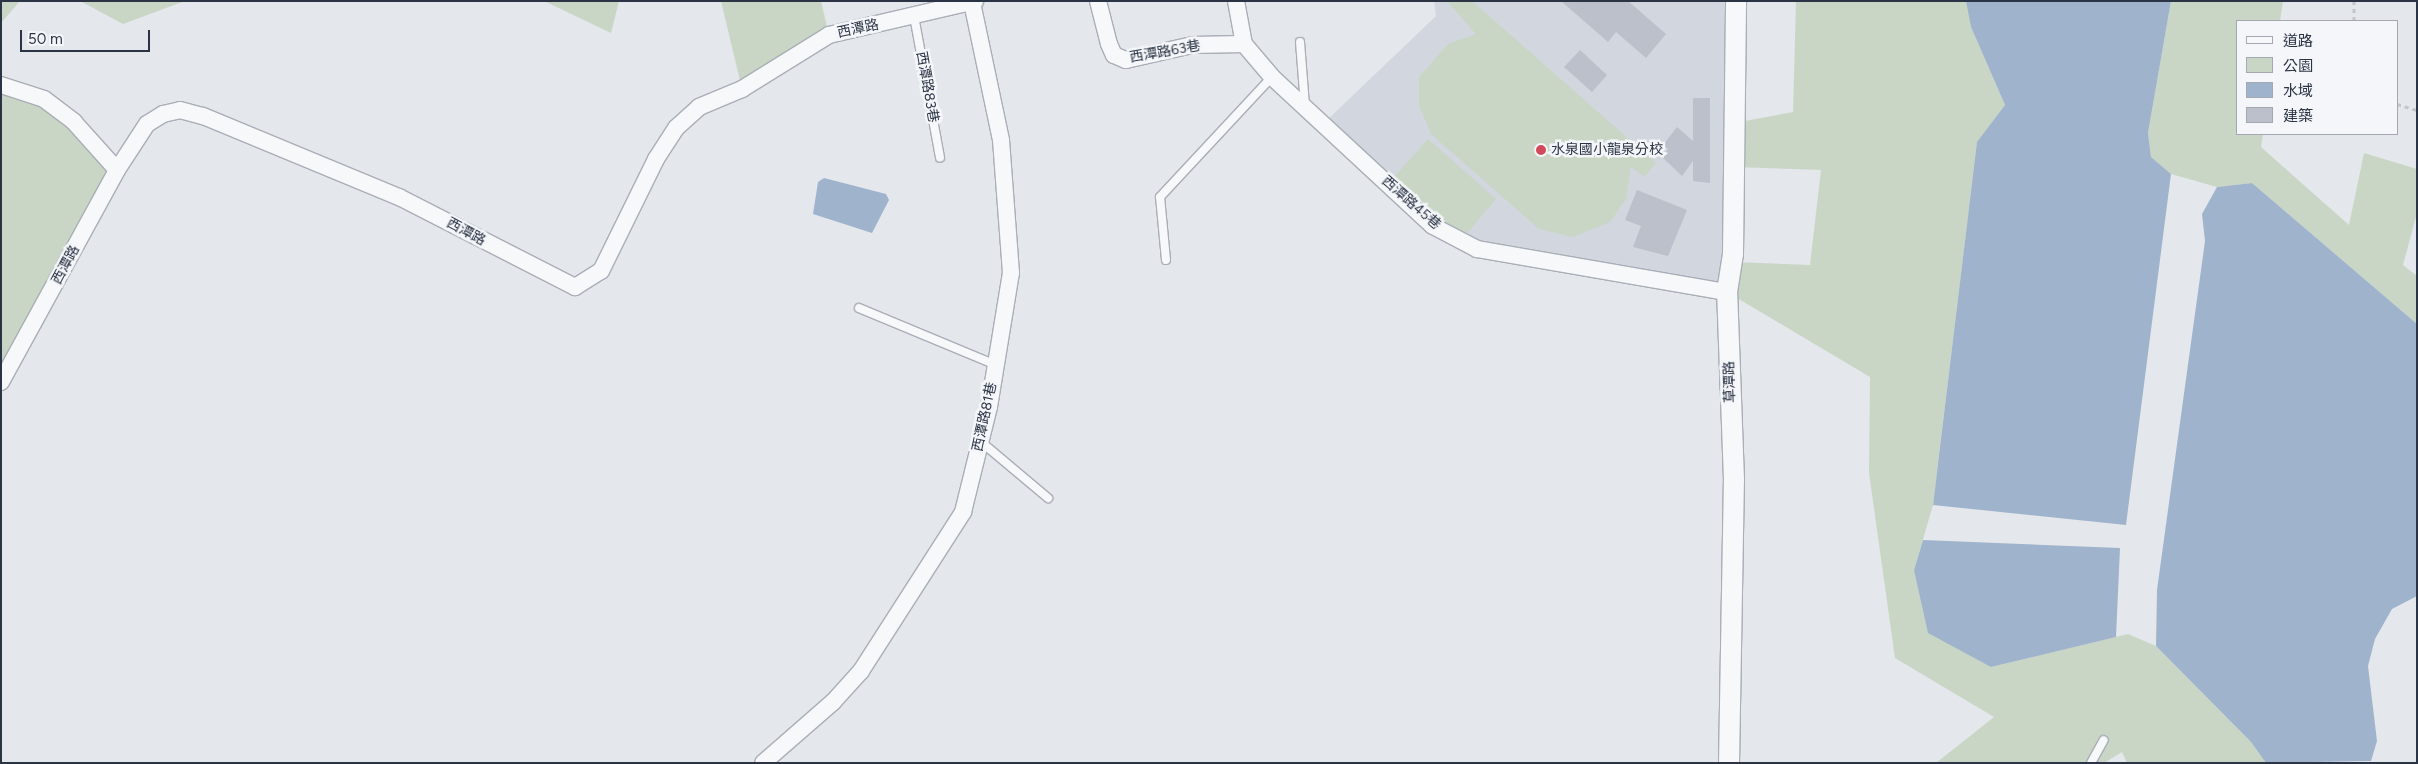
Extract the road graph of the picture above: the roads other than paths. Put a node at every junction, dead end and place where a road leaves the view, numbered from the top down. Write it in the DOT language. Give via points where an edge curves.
graph roads {
  1 [pos="1098,1"];
  2 [pos="1236,1"];
  3 [pos="1736,1"];
  4 [pos="974,2"];
  5 [pos="914,16"];
  6 [pos="1300,42"];
  7 [pos="1244,44"];
  8 [pos="1272,77"];
  9 [pos="1,85"];
  10 [pos="1306,107"];
  11 [pos="940,158"];
  12 [pos="117,170"];
  13 [pos="1166,260"];
  14 [pos="1727,292"];
  15 [pos="859,308"];
  16 [pos="996,365"];
  17 [pos="1,382"];
  18 [pos="980,441"];
  19 [pos="1048,498"];
  20 [pos="2104,740"];
  21 [pos="763,763"];
  22 [pos="1729,763"];
  23 [pos="2091,763"];
  1 -- 7 [label="street, 西潭路63巷" via="1114,55 1126,60 1192,45"];
  2 -- 7 [label="street, 西潭路45巷"];
  3 -- 14 [label="street, 草潭路" via="1733,253"];
  4 -- 5 [label="street, 西潭路"];
  4 -- 16 [label="street, 西潭路81巷" via="1001,140 1010,212 1011,272"];
  5 -- 11 [label="lane, 西潭路83巷"];
  5 -- 12 [label="street, 西潭路" via="828,35 742,89 699,106 676,128 656,159 601,271 575,287 399,197 203,116 180,110 163,114 147,124"];
  6 -- 10 [label="lane"];
  7 -- 8 [label="street, 西潭路45巷"];
  8 -- 10 [label="street, 西潭路45巷"];
  8 -- 13 [label="lane" via="1160,196"];
  9 -- 12 [label="street" via="44,99 74,122"];
  10 -- 14 [label="street, 西潭路45巷" via="1433,226 1477,249"];
  12 -- 17 [label="street, 西潭路"];
  14 -- 22 [label="street, 草潭路" via="1734,480"];
  15 -- 16 [label="lane"];
  16 -- 18 [label="street, 西潭路81巷"];
  18 -- 19 [label="lane"];
  18 -- 21 [label="street, 西潭路81巷" via="963,512 893,627 833,702"];
  20 -- 23 [label="lane"];
}
